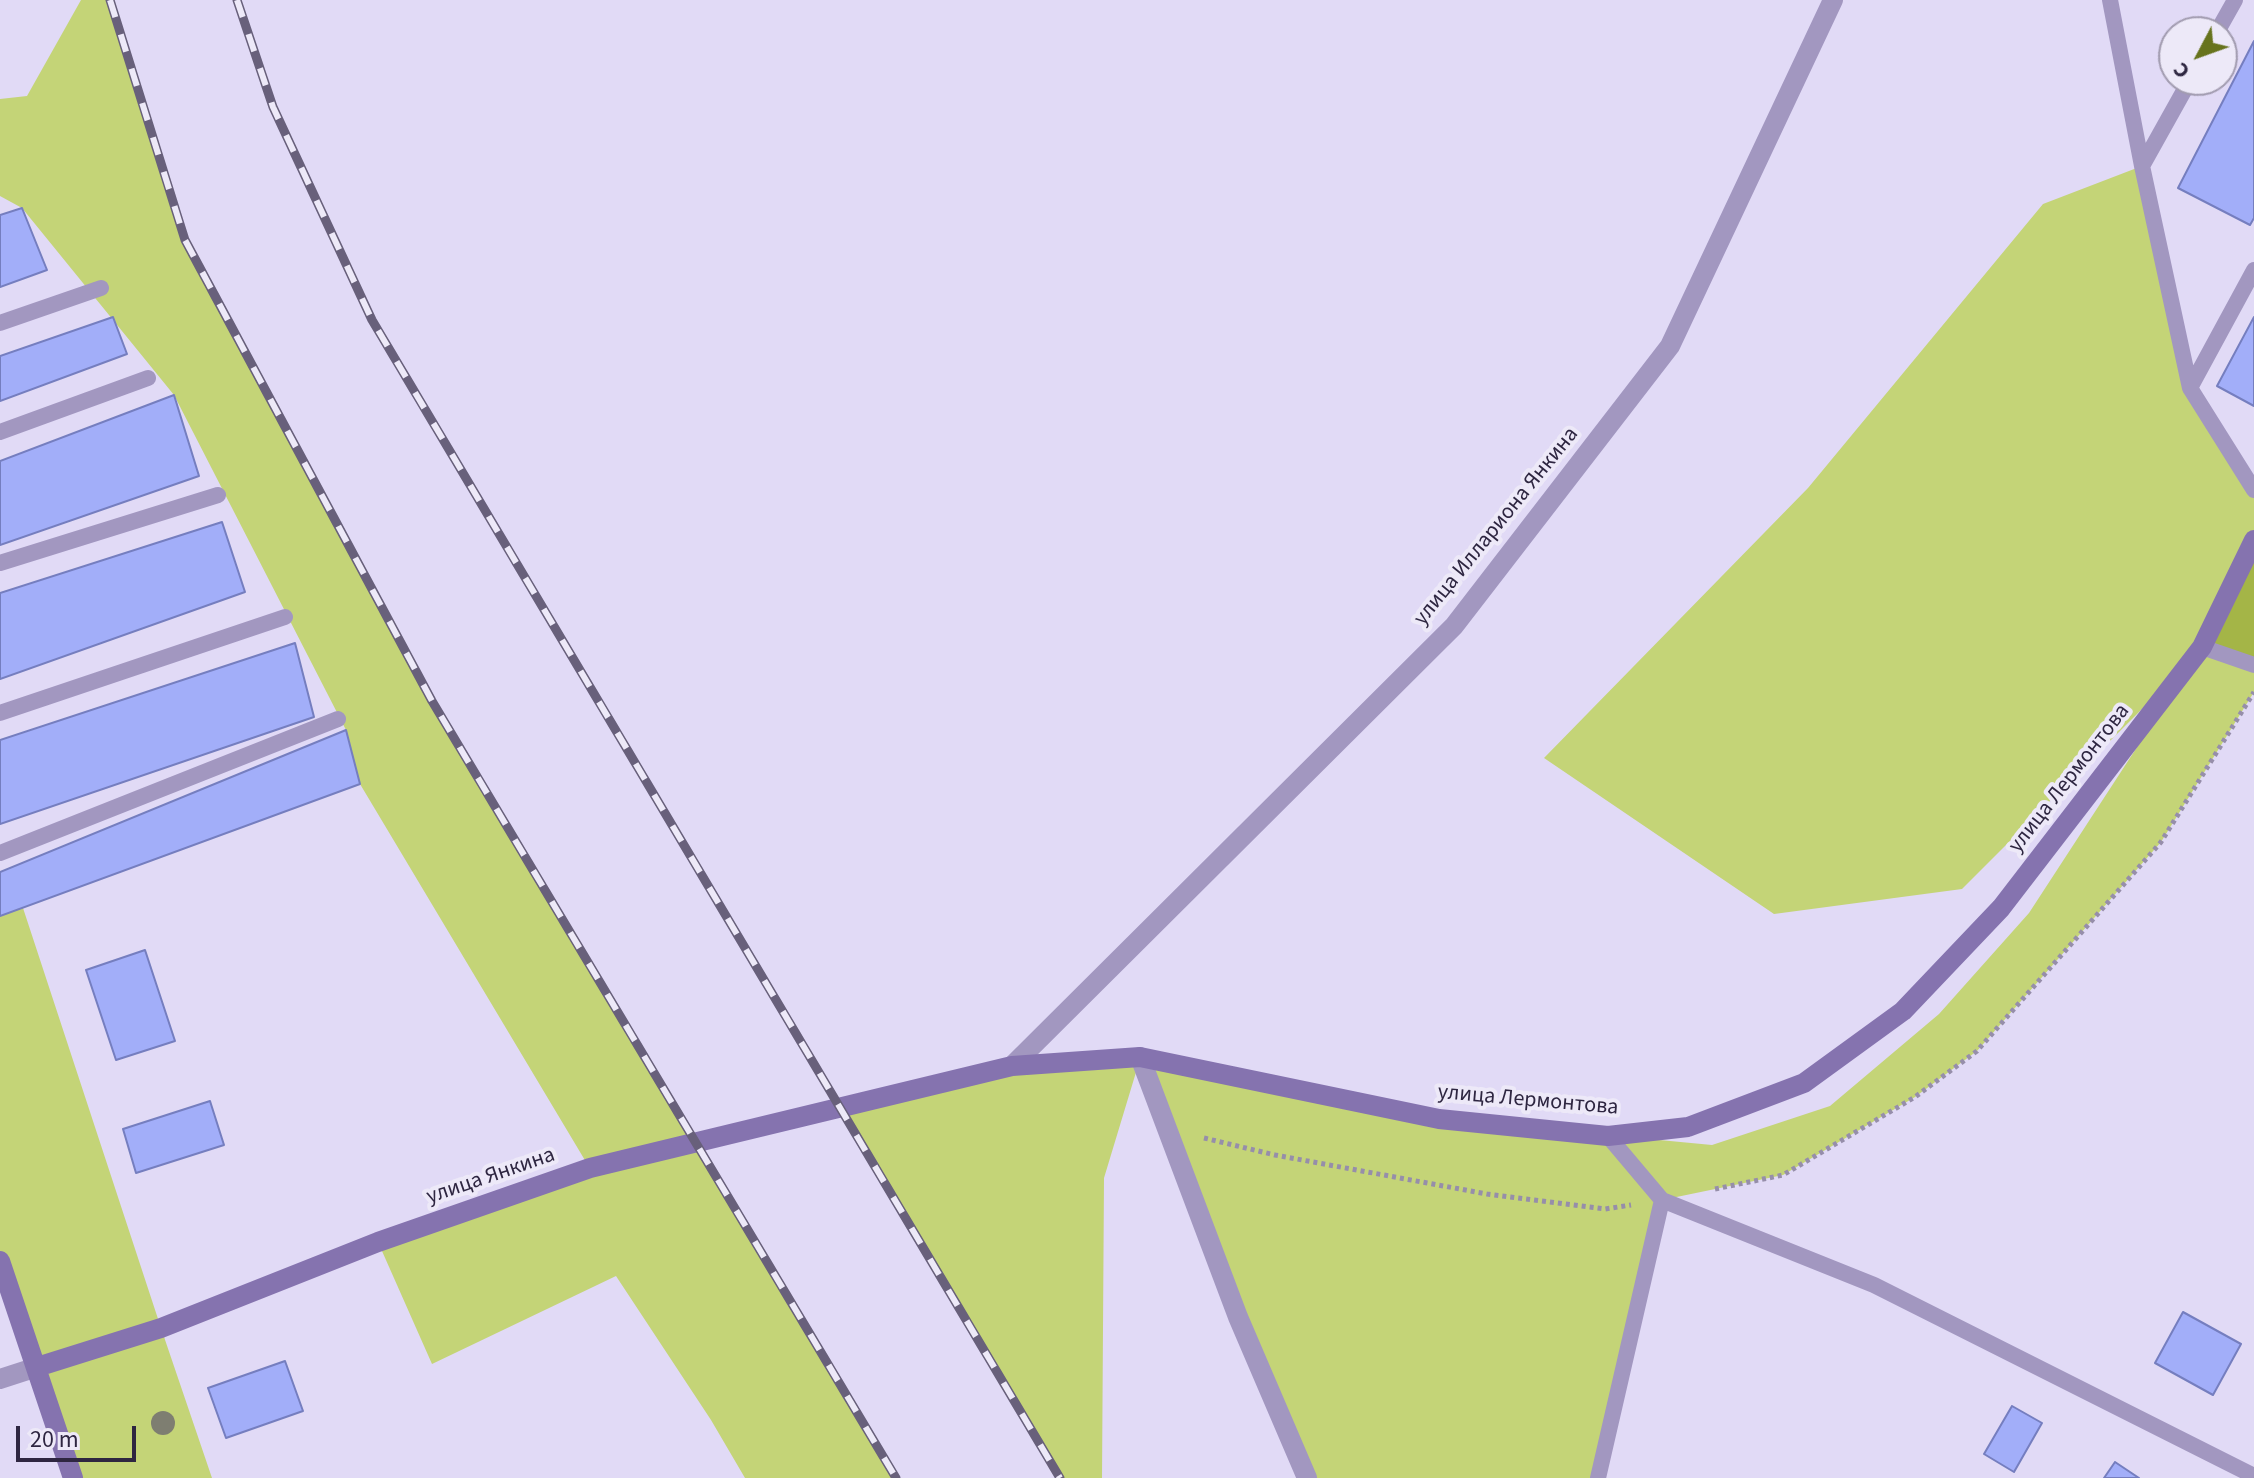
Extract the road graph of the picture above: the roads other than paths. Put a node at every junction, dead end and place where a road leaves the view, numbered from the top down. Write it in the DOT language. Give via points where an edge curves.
graph roads {
  1 [pos="1833,0"];
  2 [pos="2110,0"];
  3 [pos="2181,96"];
  4 [pos="2142,166"];
  5 [pos="2254,270"];
  6 [pos="101,288"];
  7 [pos="0,323"];
  8 [pos="148,378"];
  9 [pos="2190,388"];
  10 [pos="0,432"];
  11 [pos="2254,490"];
  12 [pos="218,495"];
  13 [pos="2254,540"];
  14 [pos="0,563"];
  15 [pos="285,617"];
  16 [pos="2202,647"];
  17 [pos="2254,665"];
  18 [pos="0,713"];
  19 [pos="338,719"];
  20 [pos="0,853"];
  21 [pos="1140,1057"];
  22 [pos="1012,1066"];
  23 [pos="1608,1136"];
  24 [pos="1662,1200"];
  25 [pos="0,1261"];
  26 [pos="37,1367"];
  27 [pos="0,1379"];
  28 [pos="2254,1476"];
  29 [pos="73,1478"];
  30 [pos="1307,1478"];
  31 [pos="1598,1478"];
  1 -- 22 [label="street, улица Иллариона Янкина" via="1670,346 1454,626"];
  2 -- 4 [label="lane"];
  3 -- 4 [label="lane"];
  4 -- 9 [label="lane"];
  5 -- 9 [label="lane"];
  6 -- 7 [label="lane"];
  8 -- 10 [label="lane"];
  9 -- 11 [label="lane"];
  12 -- 14 [label="lane"];
  13 -- 16 [label="street, улица Лермонтова"];
  15 -- 18 [label="lane"];
  16 -- 17 [label="lane"];
  16 -- 23 [label="street, улица Лермонтова" via="2001,908 1903,1011 1804,1083 1688,1127"];
  19 -- 20 [label="lane"];
  21 -- 22 [label="street, улица Лермонтова"];
  21 -- 23 [label="street, улица Лермонтова" via="1439,1119"];
  21 -- 30 [label="street" via="1238,1317"];
  22 -- 26 [label="street, улица Янкина" via="590,1168 378,1242 161,1328"];
  23 -- 24 [label="lane"];
  24 -- 28 [label="lane" via="1874,1285"];
  24 -- 31 [label="lane"];
  25 -- 26 [label="street"];
  26 -- 27 [label="street, улица Янкина"];
  26 -- 29 [label="street"];
}
